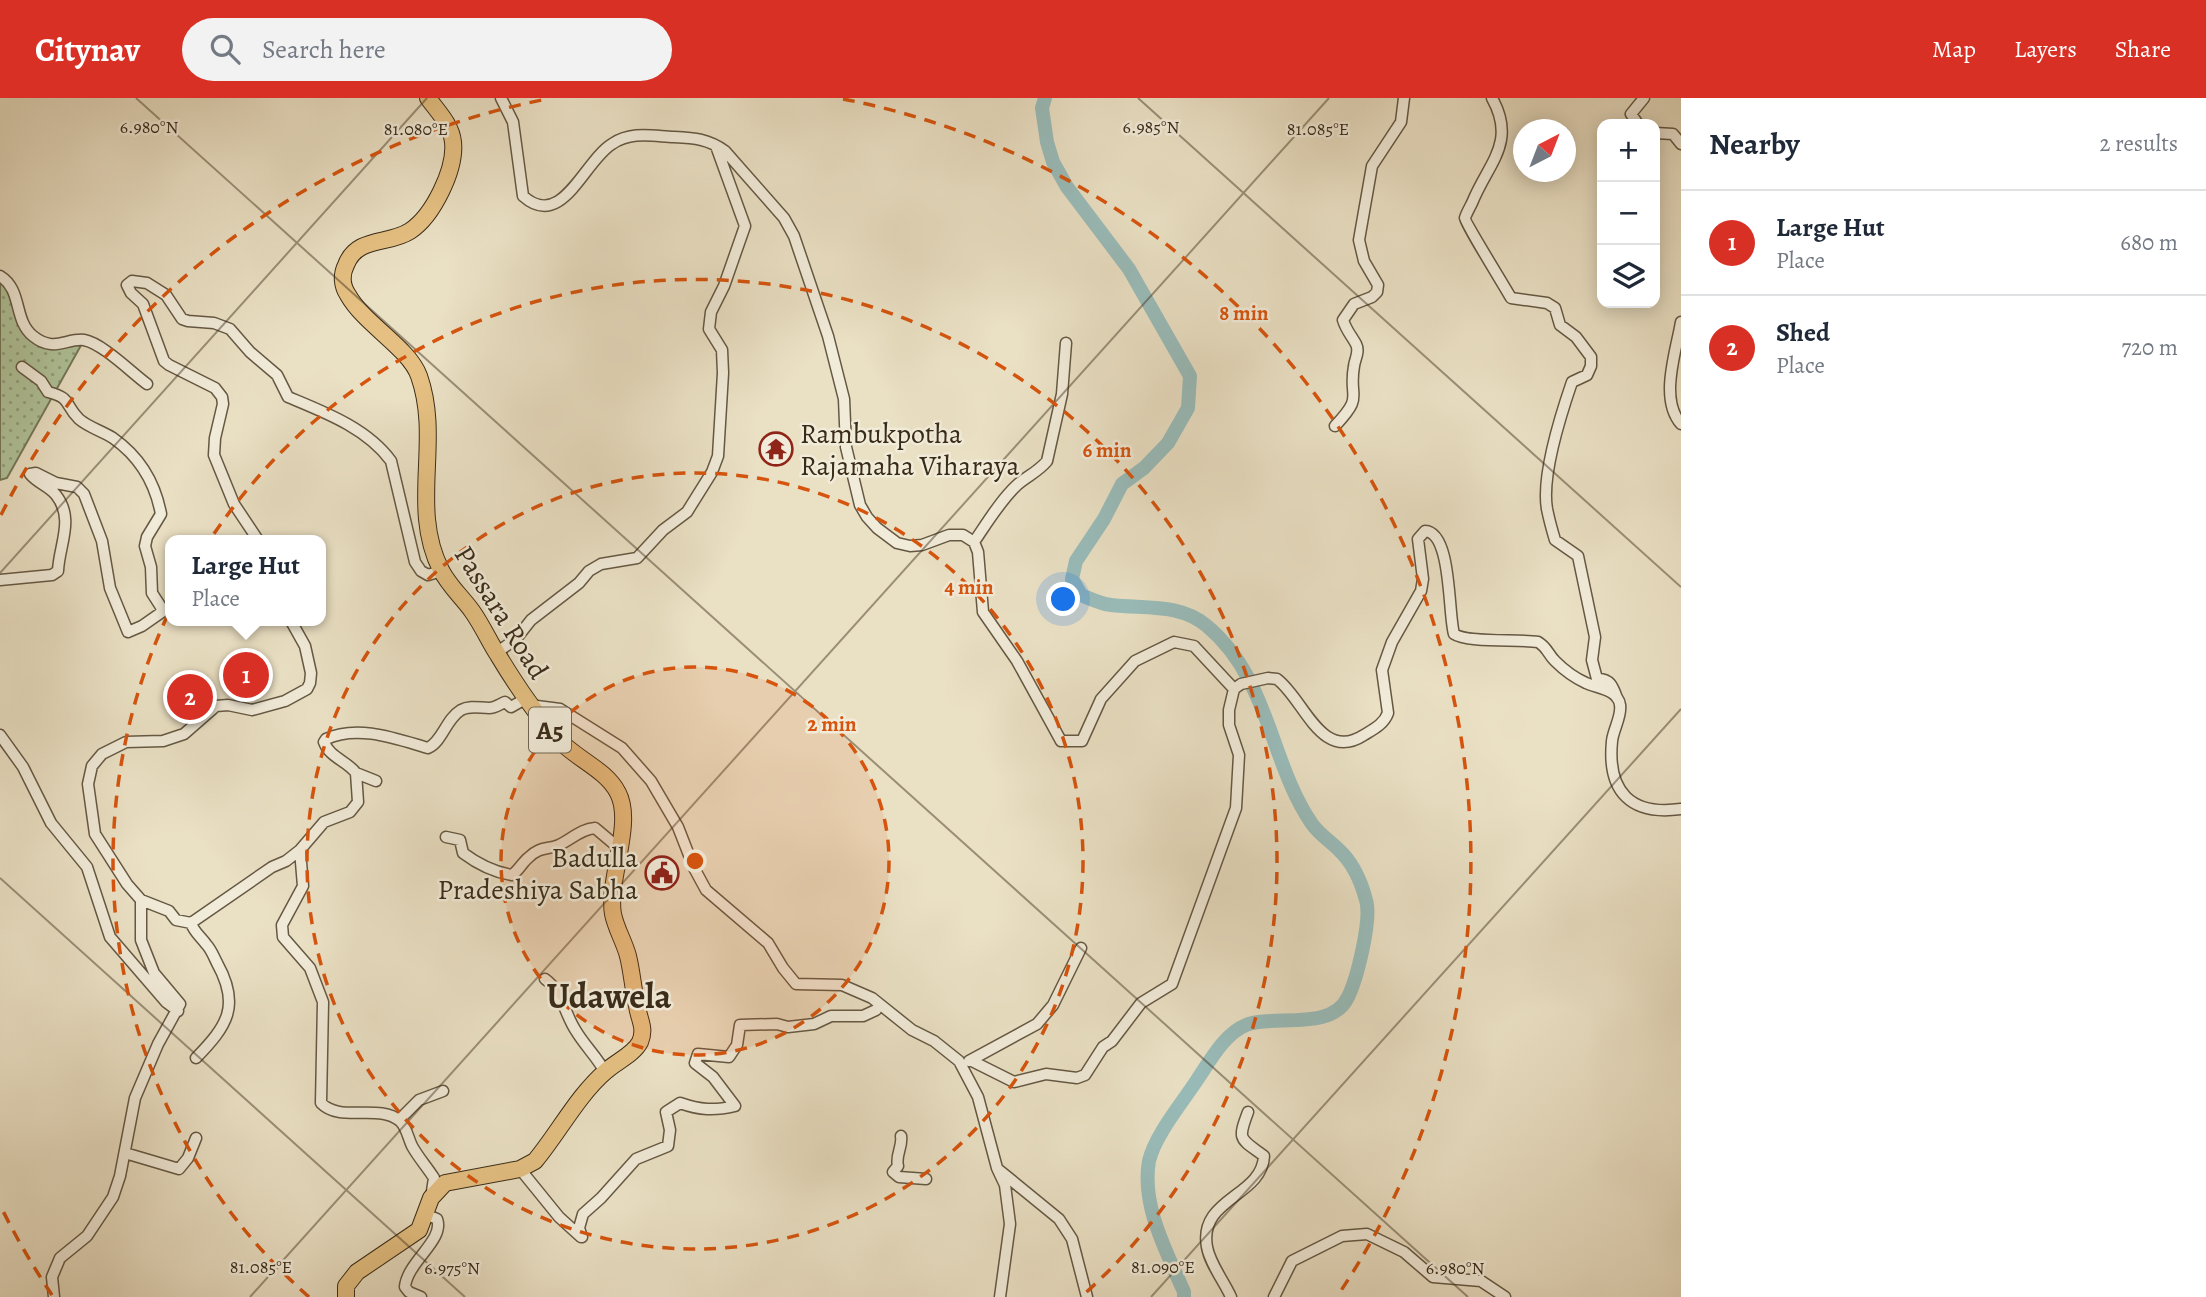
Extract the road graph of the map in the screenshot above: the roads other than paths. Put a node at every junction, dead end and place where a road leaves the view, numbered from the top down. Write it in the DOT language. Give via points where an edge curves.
graph roads {
  1 [pos="428,98"];
  2 [pos="502,98"];
  3 [pos="1404,98"];
  4 [pos="1492,98"];
  5 [pos="1644,98"];
  6 [pos="1634,119"];
  7 [pos="1660,133"];
  8 [pos="715,144"];
  9 [pos="1681,144"];
  10 [pos="0,276"];
  11 [pos="1681,322"];
  12 [pos="1066,343"];
  13 [pos="22,367"];
  14 [pos="147,384"];
  15 [pos="1681,424"];
  16 [pos="1335,426"];
  17 [pos="255,535"];
  18 [pos="974,542"];
  19 [pos="441,571"];
  20 [pos="0,580"];
  21 [pos="294,626"];
  22 [pos="496,653"];
  23 [pos="1237,687"];
  24 [pos="1617,698"];
  25 [pos="527,702"];
  26 [pos="0,735"];
  27 [pos="356,773"];
  28 [pos="376,781"];
  29 [pos="1681,809"];
  30 [pos="446,837"];
  31 [pos="300,850"];
  32 [pos="619,851"];
  33 [pos="141,900"];
  34 [pos="191,923"];
  35 [pos="1081,948"];
  36 [pos="545,979"];
  37 [pos="876,1010"];
  38 [pos="178,1011"];
  39 [pos="196,1058"];
  40 [pos="959,1061"];
  41 [pos="972,1061"];
  42 [pos="605,1072"];
  43 [pos="443,1091"];
  44 [pos="1248,1112"];
  45 [pos="399,1120"];
  46 [pos="901,1136"];
  47 [pos="195,1138"];
  48 [pos="125,1153"];
  49 [pos="997,1168"];
  50 [pos="520,1169"];
  51 [pos="926,1179"];
  52 [pos="431,1198"];
  53 [pos="425,1214"];
  54 [pos="54,1297"];
  55 [pos="346,1297"];
  56 [pos="421,1297"];
  57 [pos="1000,1297"];
  58 [pos="1087,1297"];
  59 [pos="1231,1297"];
  60 [pos="1274,1297"];
  61 [pos="1505,1297"];
  1 -- 19 [label="highway, Passara Road / A5" via="447,122 453,140 448,174 415,228 355,250 344,268 343,280 352,303 418,371 429,436 425,517"];
  2 -- 8 [label="street" via="513,122 523,196 532,205 545,207 560,201 609,145 631,135 702,139"];
  3 -- 16 [label="street" via="1401,122 1372,166 1359,240 1364,261 1378,285 1372,297 1354,304 1343,320 1357,345 1355,399"];
  4 -- 24 [label="street" via="1503,128 1498,155 1465,218 1511,298 1555,308 1560,326 1576,337 1591,357 1587,375 1572,382 1565,403 1546,495 1555,540 1578,556 1595,637 1591,660 1597,679 1612,684"];
  5 -- 6 [label="street" via="1631,114"];
  7 -- 9 [label="street" via="1673,134"];
  8 -- 18 [label="street" via="784,218 794,236 844,399 846,447 867,517 897,543 922,545 949,535 962,535"];
  8 -- 22 [label="street" via="745,226 711,312 709,329 722,350 723,373 718,456 712,472 687,512 637,558 601,564 589,571"];
  10 -- 14 [label="street" via="14,290 20,315 34,337 63,345 84,340"];
  11 -- 15 [label="street" via="1670,389 1674,415"];
  12 -- 18 [label="street" via="1062,394 1046,461 1006,497"];
  13 -- 20 [label="street" via="48,391 63,396 79,419 114,439 146,470 161,514 145,546 152,593 162,612 128,632 84,494 77,487 36,473 30,474 53,491 63,513 66,534 58,570 52,575"];
  17 -- 19 [label="street" via="234,504 214,455 222,397 215,388 164,360 143,304 127,285 132,281 147,283 166,295 183,319 230,329 278,375 288,397 341,419 386,453 415,562 428,575"];
  18 -- 23 [label="street" via="983,612 1017,661 1061,741 1082,741 1101,699 1135,661 1174,642 1195,646"];
  19 -- 22 [label="highway, Passara Road / A5"];
  21 -- 33 [label="street" via="305,646 311,673 307,689 253,710 216,706 184,734 163,741 126,742 92,766 88,783 95,834"];
  22 -- 25 [label="highway, Passara Road / A5"];
  23 -- 24 [label="street" via="1268,678 1281,682 1335,741 1350,743 1380,724 1388,713 1382,670 1421,591 1418,539 1431,531 1448,570 1457,637 1538,642 1572,675"];
  23 -- 41 [label="street" via="1229,710 1239,755 1236,808 1172,984 1141,1003 1085,1075 1046,1074 1014,1082"];
  24 -- 29 [label="street" via="1621,705 1612,762 1622,793 1632,804 1650,810"];
  25 -- 27 [label="street" via="462,709 428,748 371,734 326,739 331,754"];
  25 -- 32 [label="highway, Passara Road / A5" via="560,742 617,790 622,806"];
  25 -- 40 [label="street" via="560,709 622,748 651,781 706,890 768,943 796,984 842,985 872,998"];
  26 -- 38 [label="street" via="23,767 51,823 87,867 110,937"];
  27 -- 28 [label="street"];
  27 -- 31 [label="street" via="358,802 350,812 324,822"];
  30 -- 32 [label="street" via="460,840 463,853 489,870 512,875 544,847 557,846 586,828 595,828"];
  31 -- 34 [label="street"];
  31 -- 45 [label="street" via="303,886 282,925 283,937 310,968 323,1002 321,1103"];
  32 -- 42 [label="highway, Passara Road / A5" via="612,910 627,953 644,1031 638,1047"];
  33 -- 34 [label="street" via="169,911 176,920"];
  33 -- 38 [label="street" via="141,940 154,973 177,998"];
  34 -- 39 [label="street" via="223,975 230,1004 222,1029"];
  35 -- 41 [label="street" via="1053,1005 1037,1024"];
  36 -- 42 [label="street" via="556,987 574,1030"];
  37 -- 50 [label="street" via="788,1027 740,1025 737,1045 729,1057 698,1054 695,1063 713,1077 735,1106 700,1110 680,1104 666,1112 668,1146 636,1159 583,1213 582,1237 559,1217"];
  38 -- 48 [label="street" via="135,1098"];
  40 -- 41 [label="street"];
  40 -- 49 [label="street" via="978,1097"];
  42 -- 50 [label="highway, Passara Road / A5" via="535,1161"];
  43 -- 45 [label="street" via="419,1100"];
  44 -- 59 [label="street" via="1240,1133 1264,1156 1264,1165 1259,1175 1214,1212 1205,1234 1208,1251"];
  45 -- 52 [label="street" via="434,1178"];
  46 -- 51 [label="street" via="898,1166 893,1172 899,1177"];
  47 -- 48 [label="street" via="179,1169"];
  48 -- 54 [label="street" via="113,1197 87,1236 60,1258 52,1278"];
  49 -- 57 [label="street" via="1005,1185 1010,1224"];
  49 -- 58 [label="street" via="1059,1219 1072,1239"];
  50 -- 52 [label="highway" via="445,1183"];
  52 -- 53 [label="highway"];
  53 -- 55 [label="highway" via="419,1230 357,1272 346,1286"];
  53 -- 56 [label="street" via="437,1219 438,1234 418,1258 405,1287"];
  60 -- 61 [label="street" via="1292,1261 1342,1236 1367,1234 1404,1252 1433,1277 1481,1281"];
}
